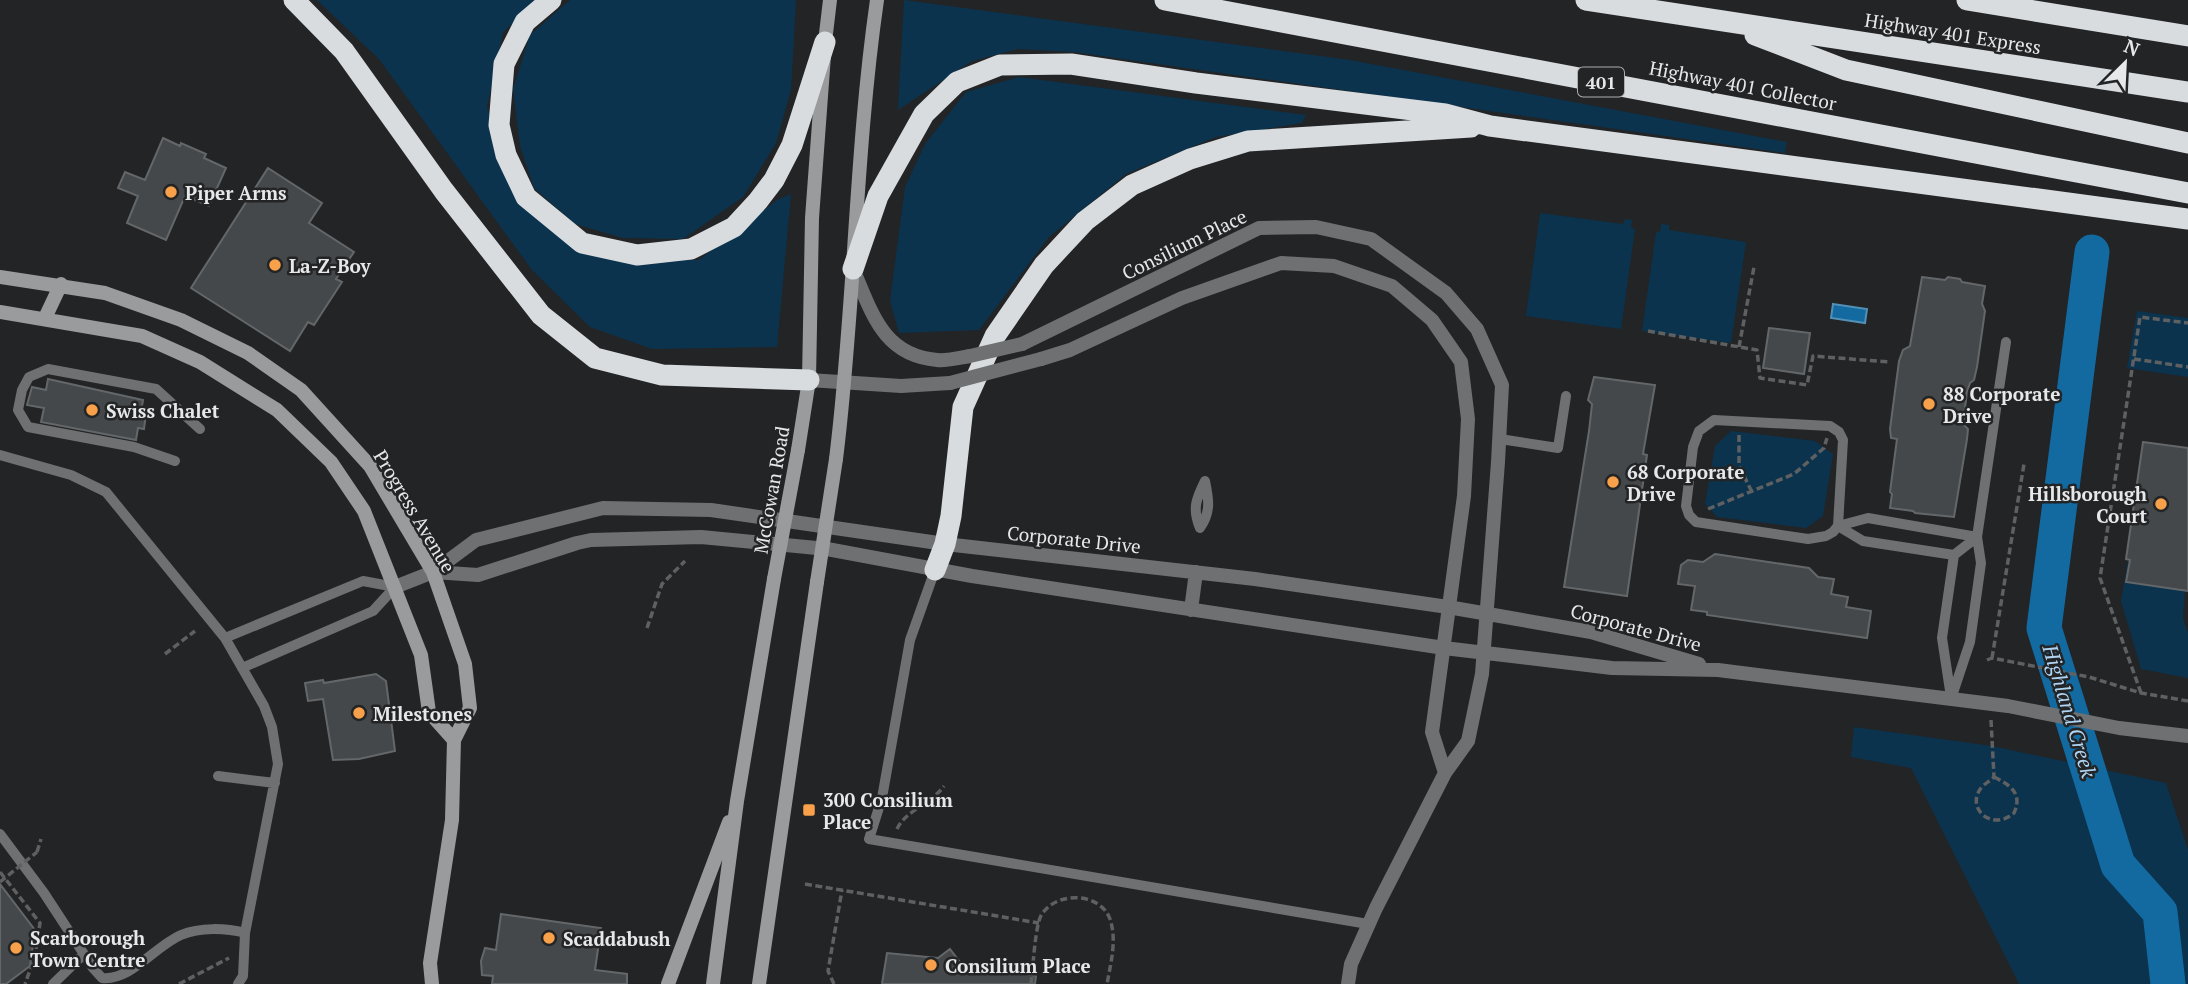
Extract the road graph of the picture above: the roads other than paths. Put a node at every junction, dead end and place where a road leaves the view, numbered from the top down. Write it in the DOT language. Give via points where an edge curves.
graph roads {
  1 [pos="294,0"];
  2 [pos="551,0"];
  3 [pos="830,0"];
  4 [pos="877,0"];
  5 [pos="1165,0"];
  6 [pos="1586,0"];
  7 [pos="1967,0"];
  8 [pos="1717,21"];
  9 [pos="2188,36"];
  10 [pos="825,42"];
  11 [pos="2188,92"];
  12 [pos="1490,126"];
  13 [pos="2188,143"];
  14 [pos="2188,193"];
  15 [pos="2188,219"];
  16 [pos="853,269"];
  17 [pos="0,277"];
  18 [pos="61,285"];
  19 [pos="0,312"];
  20 [pos="45,318"];
  21 [pos="2006,342"];
  22 [pos="809,380"];
  23 [pos="846,382"];
  24 [pos="1566,396"];
  25 [pos="200,429"];
  26 [pos="1500,439"];
  27 [pos="0,455"];
  28 [pos="175,461"];
  29 [pos="1838,526"];
  30 [pos="1976,537"];
  31 [pos="945,544"];
  32 [pos="1954,555"];
  33 [pos="935,570"];
  34 [pos="433,572"];
  35 [pos="1196,572"];
  36 [pos="395,587"];
  37 [pos="1448,607"];
  38 [pos="1191,610"];
  39 [pos="1486,613"];
  40 [pos="225,638"];
  41 [pos="1444,648"];
  42 [pos="1485,652"];
  43 [pos="242,668"];
  44 [pos="1718,670"];
  45 [pos="1951,699"];
  46 [pos="2188,736"];
  47 [pos="454,740"];
  48 [pos="1445,773"];
  49 [pos="218,776"];
  50 [pos="275,783"];
  51 [pos="737,802"];
  52 [pos="0,834"];
  53 [pos="1368,925"];
  54 [pos="245,933"];
  55 [pos="84,954"];
  56 [pos="430,963"];
  57 [pos="53,984"];
  58 [pos="238,984"];
  59 [pos="420,984"];
  60 [pos="432,984"];
  61 [pos="668,984"];
  62 [pos="713,984"];
  63 [pos="759,984"];
  64 [pos="1350,984"];
  1 -- 22 [label="highway" via="344,51 444,191 541,315 595,358 662,375"];
  2 -- 10 [label="highway" via="525,22 504,64 499,125 506,155 526,197 582,243 637,255 691,249 734,227 758,201 792,145"];
  3 -- 10 [label="main road, McCowan Road"];
  4 -- 16 [label="main road"];
  5 -- 14 [label="highway, Highway 401 Collector / 401"];
  6 -- 8 [label="highway, Highway 401 Express"];
  7 -- 9 [label="highway, Highway 401 Express"];
  8 -- 11 [label="highway, Highway 401 Express"];
  8 -- 13 [label="highway" via="1846,70"];
  10 -- 22 [label="main road, McCowan Road" via="812,218"];
  12 -- 15 [label="highway"];
  12 -- 16 [label="highway" via="1445,114 1071,64 1000,65 957,82 923,114 878,196"];
  12 -- 31 [label="highway" via="1248,141 1190,159 1132,186 1085,221 1044,265 995,336 963,407"];
  16 -- 23 [label="main road"];
  16 -- 26 [label="street, Consilium Place, bridge" via="886,337 910,354 938,360 1022,344 1259,228 1316,227 1371,239 1446,293 1477,329 1502,385"];
  17 -- 18 [label="main road, Progress Avenue"];
  18 -- 20 [label="main road"];
  18 -- 34 [label="main road, Progress Avenue" via="105,293 181,320 248,353 301,390 370,466"];
  19 -- 20 [label="main road"];
  20 -- 36 [label="main road" via="142,335 200,362 277,410 338,472 364,511"];
  21 -- 30 [label="lane"];
  22 -- 23 [label="street"];
  22 -- 51 [label="main road, McCowan Road, bridge"];
  23 -- 37 [label="street, bridge" via="950,383 1041,359 1182,298 1281,263 1334,266 1392,286 1432,320 1461,362 1468,419 1464,496"];
  23 -- 63 [label="main road, bridge"];
  24 -- 26 [label="lane" via="1558,448"];
  25 -- 28 [label="lane" via="156,389 47,369 29,377 22,390 19,410 28,427 134,447"];
  26 -- 39 [label="street, Consilium Place"];
  27 -- 40 [label="lane" via="71,475 106,492"];
  29 -- 29 [label="lane" via="1843,440 1839,432 1830,426 1714,420 1699,431 1686,506 1696,522 1808,540 1826,536"];
  29 -- 30 [label="lane" via="1868,517"];
  29 -- 32 [label="lane" via="1863,541"];
  30 -- 32 [label="lane"];
  30 -- 45 [label="lane" via="1981,563 1970,642"];
  31 -- 33 [label="highway"];
  31 -- 34 [label="street, Corporate Drive" via="711,510 603,508 476,540"];
  31 -- 35 [label="street, Corporate Drive"];
  32 -- 45 [label="lane" via="1942,638"];
  33 -- 34 [label="street, Corporate Drive" via="827,549 701,537 592,540 478,575"];
  33 -- 38 [label="street, Corporate Drive"];
  33 -- 53 [label="lane" via="910,640 882,798 869,839"];
  34 -- 36 [label="street, Corporate Drive"];
  34 -- 47 [label="main road, Progress Avenue" via="465,664 468,686 470,708"];
  35 -- 37 [label="street, Corporate Drive"];
  35 -- 38 [label="street"];
  36 -- 40 [label="lane" via="363,581"];
  36 -- 43 [label="lane" via="373,611"];
  36 -- 47 [label="main road" via="421,655 429,712"];
  37 -- 39 [label="street, Corporate Drive"];
  37 -- 41 [label="street"];
  38 -- 41 [label="street, Corporate Drive"];
  39 -- 42 [label="street, Consilium Place"];
  39 -- 44 [label="street, Corporate Drive" via="1591,632"];
  40 -- 43 [label="lane"];
  41 -- 42 [label="street, Corporate Drive"];
  41 -- 48 [label="street" via="1432,732"];
  42 -- 44 [label="street, Corporate Drive" via="1612,668"];
  42 -- 48 [label="street, Consilium Place" via="1468,741"];
  43 -- 50 [label="lane" via="272,727 278,764"];
  44 -- 45 [label="street, Corporate Drive"];
  45 -- 46 [label="street, Corporate Drive"];
  47 -- 56 [label="main road, Progress Avenue" via="452,820"];
  48 -- 53 [label="street, Consilium Place"];
  49 -- 50 [label="lane"];
  50 -- 54 [label="lane"];
  51 -- 61 [label="main road"];
  51 -- 62 [label="main road, McCowan Road"];
  52 -- 55 [label="lane"];
  53 -- 64 [label="street, Consilium Place" via="1351,964"];
  54 -- 55 [label="lane" via="205,930 183,934 111,979 102,978"];
  54 -- 58 [label="lane" via="243,976"];
  55 -- 57 [label="lane"];
  56 -- 59 [label="main road, Progress Avenue"];
  56 -- 60 [label="main road, Progress Avenue"];
}
